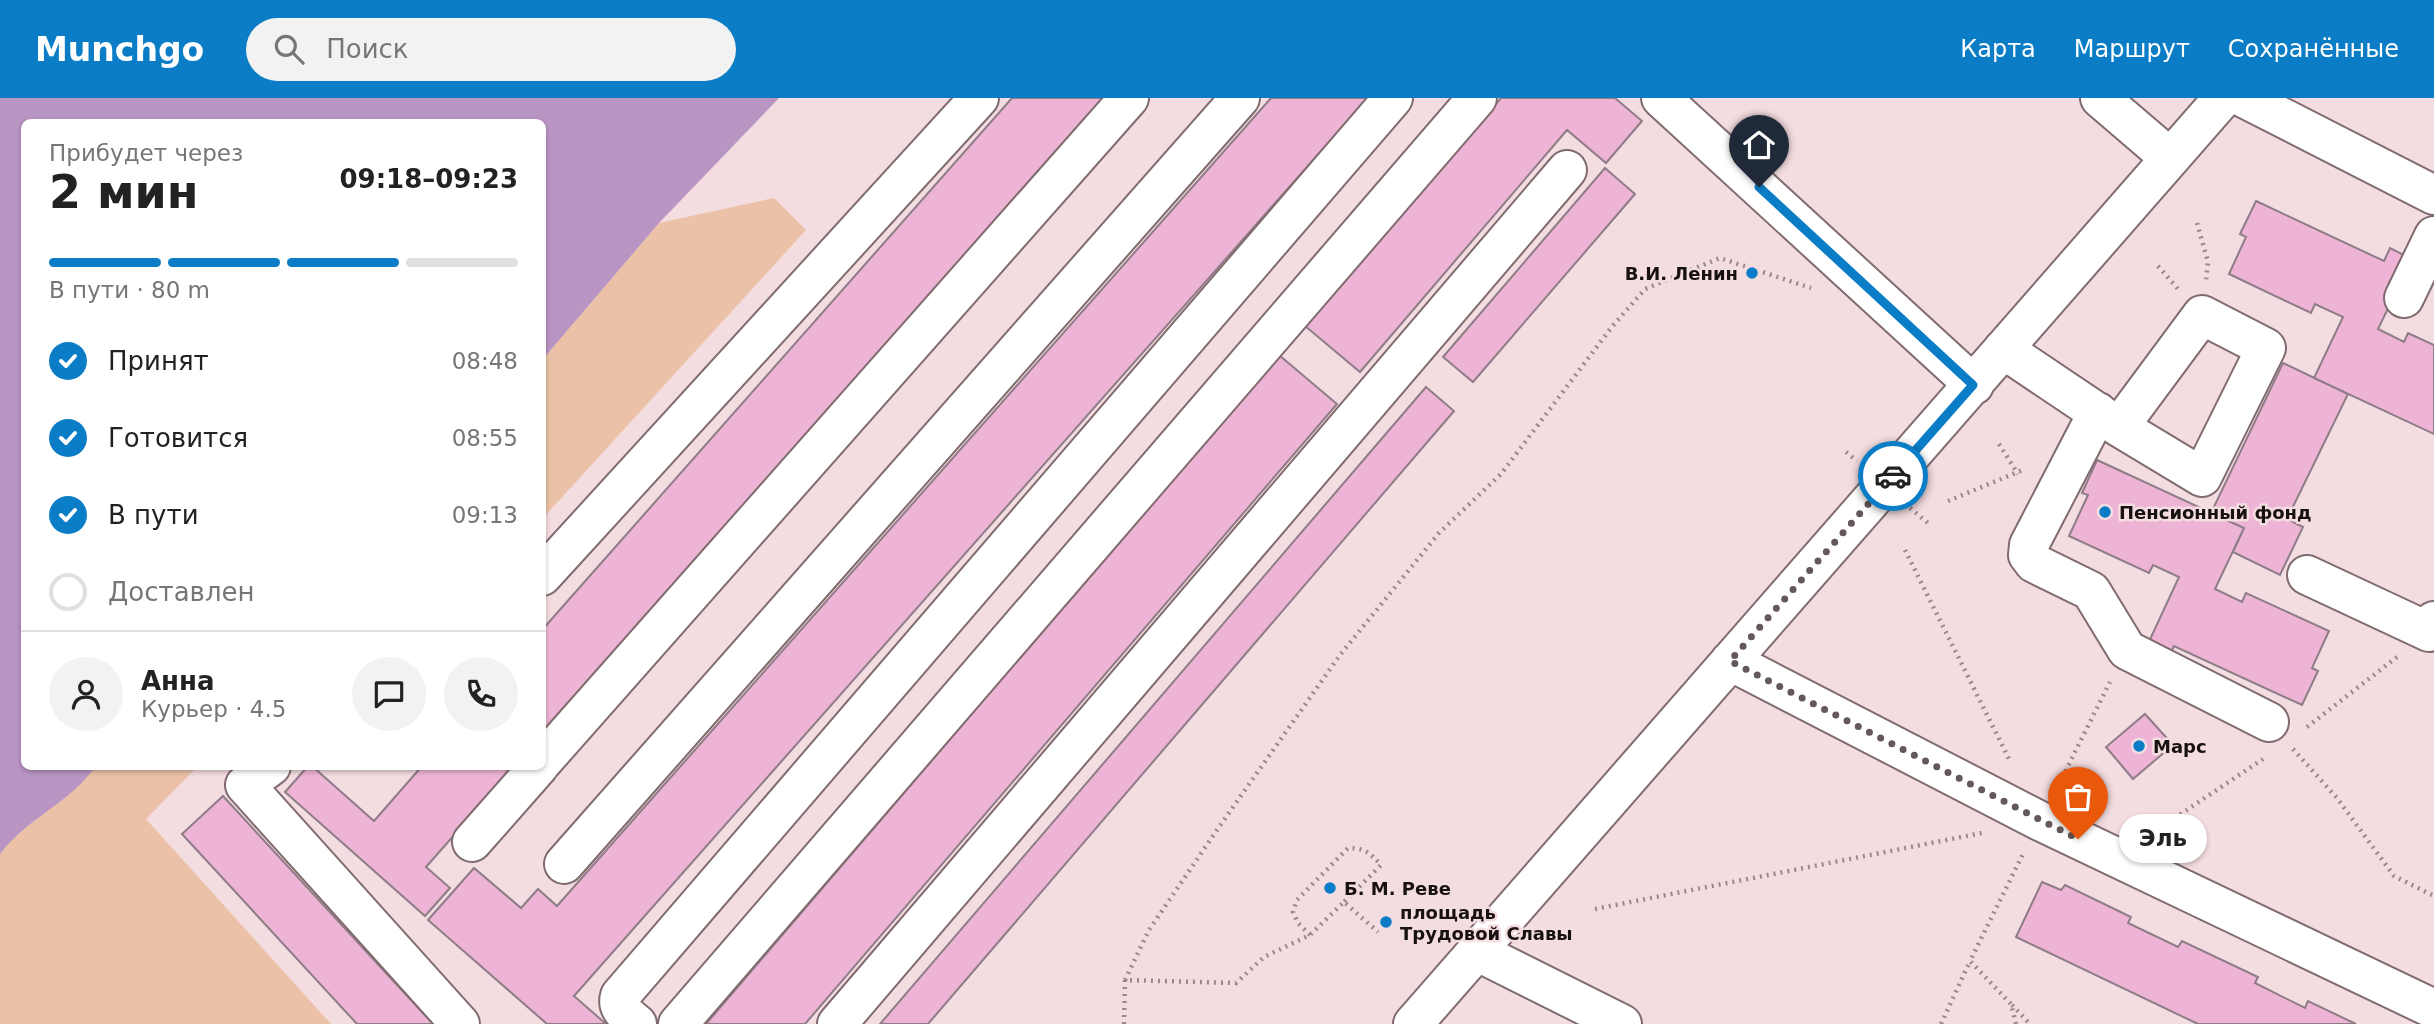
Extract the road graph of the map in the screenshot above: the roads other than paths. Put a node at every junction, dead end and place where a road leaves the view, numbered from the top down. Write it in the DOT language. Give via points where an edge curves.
graph roads {
  1 [pos="979,98"];
  2 [pos="1129,98"];
  3 [pos="1240,98"];
  4 [pos="1393,98"];
  5 [pos="1477,98"];
  6 [pos="1661,98"];
  7 [pos="2100,98"];
  8 [pos="2223,98"];
  9 [pos="2244,98"];
  10 [pos="2170,158"];
  11 [pos="1567,170"];
  12 [pos="2434,195"];
  13 [pos="2434,236"];
  14 [pos="2404,298"];
  15 [pos="2003,349"];
  16 [pos="1973,385"];
  17 [pos="2109,420"];
  18 [pos="546,572"];
  19 [pos="2307,575"];
  20 [pos="2434,621"];
  21 [pos="1730,661"];
  22 [pos="2269,722"];
  23 [pos="546,757"];
  24 [pos="266,770"];
  25 [pos="535,770"];
  26 [pos="472,842"];
  27 [pos="564,864"];
  28 [pos="1476,951"];
  29 [pos="2434,1009"];
  30 [pos="460,1024"];
  31 [pos="637,1024"];
  32 [pos="678,1024"];
  33 [pos="838,1024"];
  34 [pos="1413,1024"];
  35 [pos="1622,1024"];
  1 -- 18 [label="street"];
  2 -- 23 [label="street"];
  3 -- 27 [label="street"];
  4 -- 31 [label="street" via="620,996 622,1010"];
  5 -- 32 [label="street"];
  6 -- 16 [label="street"];
  7 -- 10 [label="street"];
  8 -- 10 [label="street"];
  9 -- 12 [label="street"];
  10 -- 15 [label="street"];
  11 -- 33 [label="street"];
  13 -- 14 [label="street"];
  15 -- 16 [label="street"];
  15 -- 17 [label="street"];
  16 -- 21 [label="street"];
  17 -- 17 [label="street" via="2202,316 2266,348 2202,477"];
  17 -- 22 [label="street" via="2029,545 2028,555 2034,563 2091,591 2127,650"];
  19 -- 20 [label="street" via="2429,632"];
  21 -- 28 [label="street"];
  21 -- 29 [label="street" via="2040,821"];
  24 -- 30 [label="street" via="245,785"];
  25 -- 26 [label="street"];
  28 -- 34 [label="street"];
  28 -- 35 [label="street"];
}
